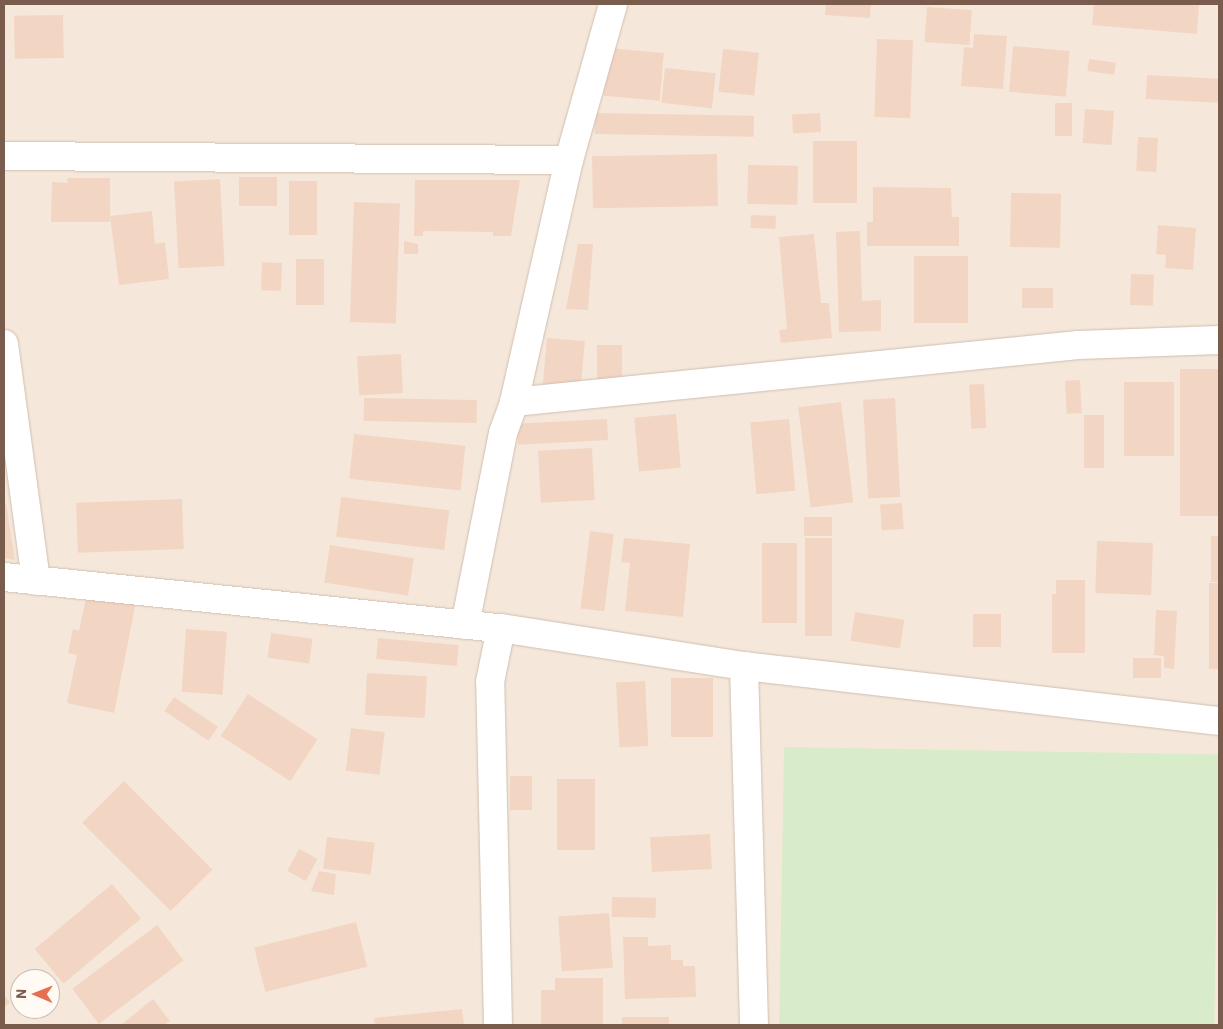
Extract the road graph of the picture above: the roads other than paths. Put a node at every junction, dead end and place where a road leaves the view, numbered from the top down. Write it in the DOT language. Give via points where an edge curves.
graph roads {
  1 [pos="612,4"];
  2 [pos="4,156"];
  3 [pos="569,160"];
  4 [pos="1219,340"];
  5 [pos="4,344"];
  6 [pos="514,402"];
  7 [pos="4,577"];
  8 [pos="36,581"];
  9 [pos="465,625"];
  10 [pos="501,628"];
  11 [pos="744,666"];
  12 [pos="1219,720"];
  13 [pos="498,1025"];
  14 [pos="754,1025"];
  1 -- 3 [label="street"];
  2 -- 3 [label="street"];
  3 -- 6 [label="street"];
  4 -- 6 [label="street" via="1078,345"];
  5 -- 8 [label="street"];
  6 -- 9 [label="street" via="503,433"];
  7 -- 8 [label="street"];
  8 -- 9 [label="street"];
  9 -- 10 [label="street"];
  10 -- 11 [label="street"];
  10 -- 13 [label="street" via="490,682"];
  11 -- 12 [label="street"];
  11 -- 14 [label="street"];
}
